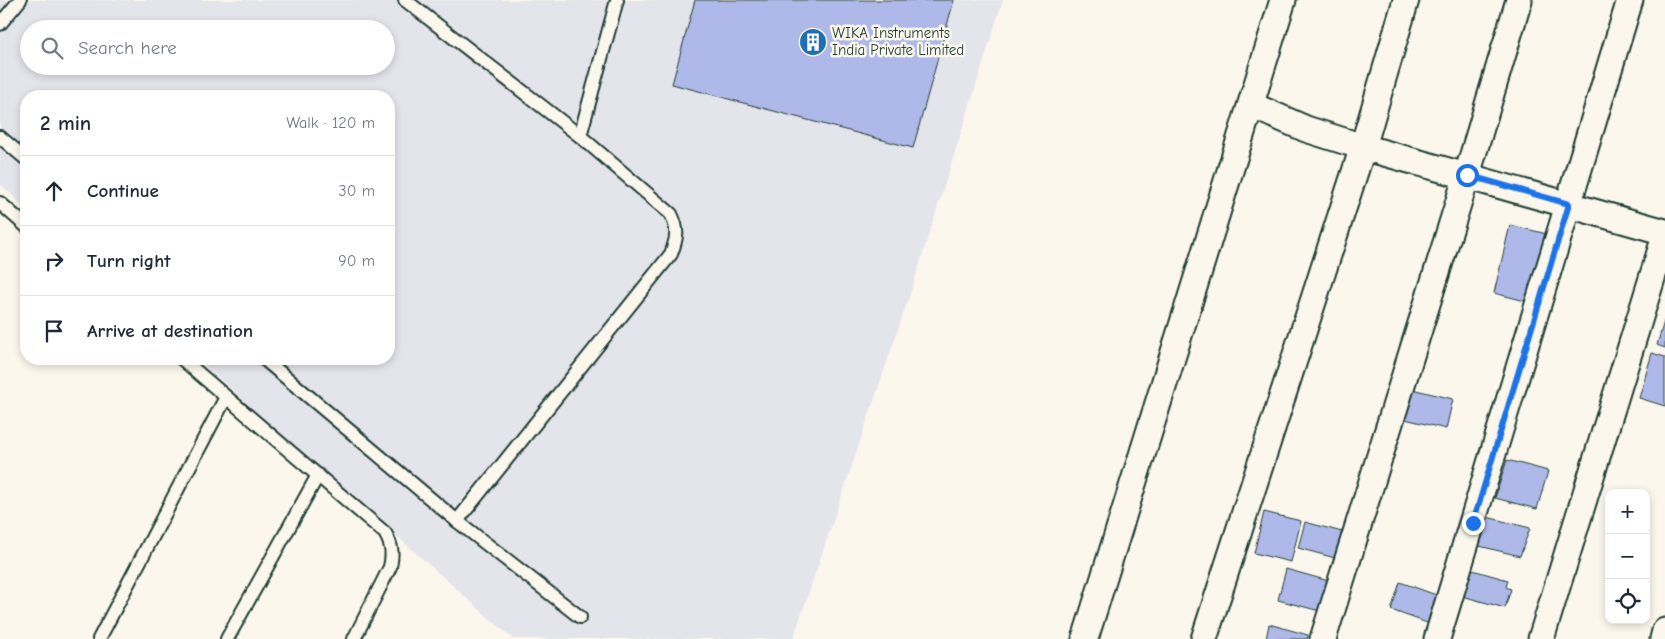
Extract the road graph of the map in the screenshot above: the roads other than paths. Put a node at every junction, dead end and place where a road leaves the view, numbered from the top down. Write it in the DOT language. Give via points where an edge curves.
graph roads {
  1 [pos="20,0"];
  2 [pos="405,0"];
  3 [pos="617,0"];
  4 [pos="1284,0"];
  5 [pos="1406,0"];
  6 [pos="1519,0"];
  7 [pos="1630,0"];
  8 [pos="0,24"];
  9 [pos="1251,105"];
  10 [pos="580,136"];
  11 [pos="0,137"];
  12 [pos="1363,148"];
  13 [pos="20,154"];
  14 [pos="1467,175"];
  15 [pos="0,203"];
  16 [pos="1569,204"];
  17 [pos="20,221"];
  18 [pos="1665,232"];
  19 [pos="1665,236"];
  20 [pos="189,365"];
  21 [pos="271,365"];
  22 [pos="226,397"];
  23 [pos="318,475"];
  24 [pos="457,521"];
  25 [pos="580,617"];
  26 [pos="1665,631"];
  27 [pos="99,639"];
  28 [pos="227,639"];
  29 [pos="354,639"];
  30 [pos="1084,639"];
  31 [pos="1204,639"];
  32 [pos="1323,639"];
  33 [pos="1437,639"];
  34 [pos="1541,639"];
  35 [pos="1662,639"];
  1 -- 8 [label="lane"];
  2 -- 10 [label="lane"];
  3 -- 10 [label="lane"];
  4 -- 9 [label="street"];
  5 -- 12 [label="street"];
  6 -- 14 [label="street"];
  7 -- 16 [label="street"];
  9 -- 12 [label="street" via="1306,129"];
  9 -- 30 [label="street"];
  10 -- 24 [label="lane" via="671,214 678,228 677,240 671,254"];
  11 -- 13 [label="lane"];
  12 -- 14 [label="street"];
  12 -- 31 [label="street"];
  14 -- 16 [label="street"];
  14 -- 32 [label="street"];
  15 -- 17 [label="lane"];
  16 -- 18 [label="street"];
  16 -- 33 [label="street"];
  19 -- 34 [label="street"];
  20 -- 22 [label="lane"];
  21 -- 24 [label="lane"];
  22 -- 23 [label="lane"];
  22 -- 27 [label="lane"];
  23 -- 28 [label="lane"];
  23 -- 29 [label="lane" via="385,533 391,544 390,567"];
  24 -- 25 [label="lane"];
  26 -- 35 [label="street"];
}
